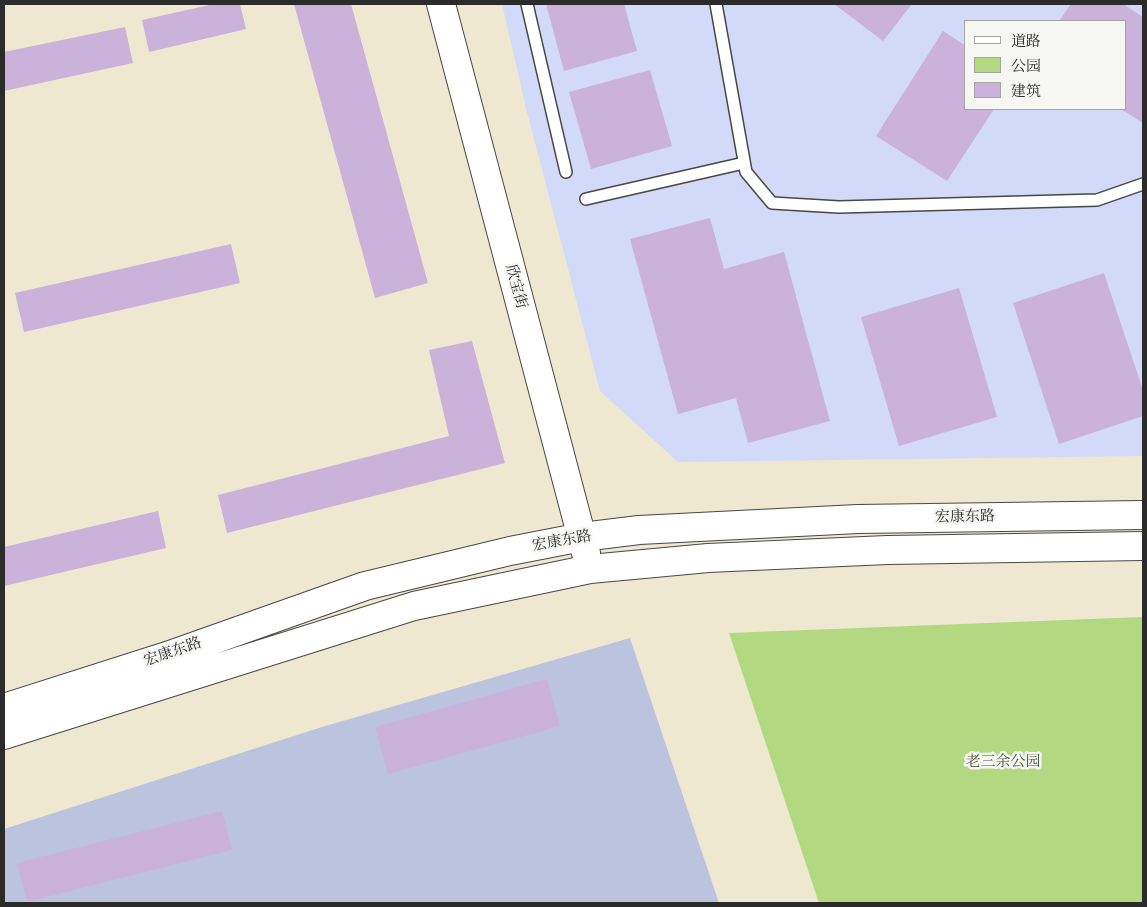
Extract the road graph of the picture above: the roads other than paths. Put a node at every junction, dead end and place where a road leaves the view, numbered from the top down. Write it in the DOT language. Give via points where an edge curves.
graph roads {
  1 [pos="441,4"];
  2 [pos="527,4"];
  3 [pos="716,4"];
  4 [pos="744,163"];
  5 [pos="566,172"];
  6 [pos="1143,184"];
  7 [pos="586,199"];
  8 [pos="1143,515"];
  9 [pos="582,537"];
  10 [pos="1143,546"];
  11 [pos="590,569"];
  12 [pos="4,708"];
  13 [pos="4,735"];
  1 -- 9 [label="main road, 欣宝街"];
  2 -- 5 [label="lane"];
  3 -- 4 [label="lane"];
  4 -- 6 [label="lane" via="746,172 772,202 839,207 1097,200"];
  4 -- 7 [label="lane"];
  8 -- 9 [label="main road, 宏康东路" via="858,519 639,530"];
  9 -- 11 [label="main road, 欣宝街"];
  9 -- 12 [label="main road, 宏康东路" via="366,586 174,654"];
  10 -- 11 [label="main road, 宏康东路" via="708,558"];
  11 -- 13 [label="main road, 宏康东路" via="414,606"];
}
